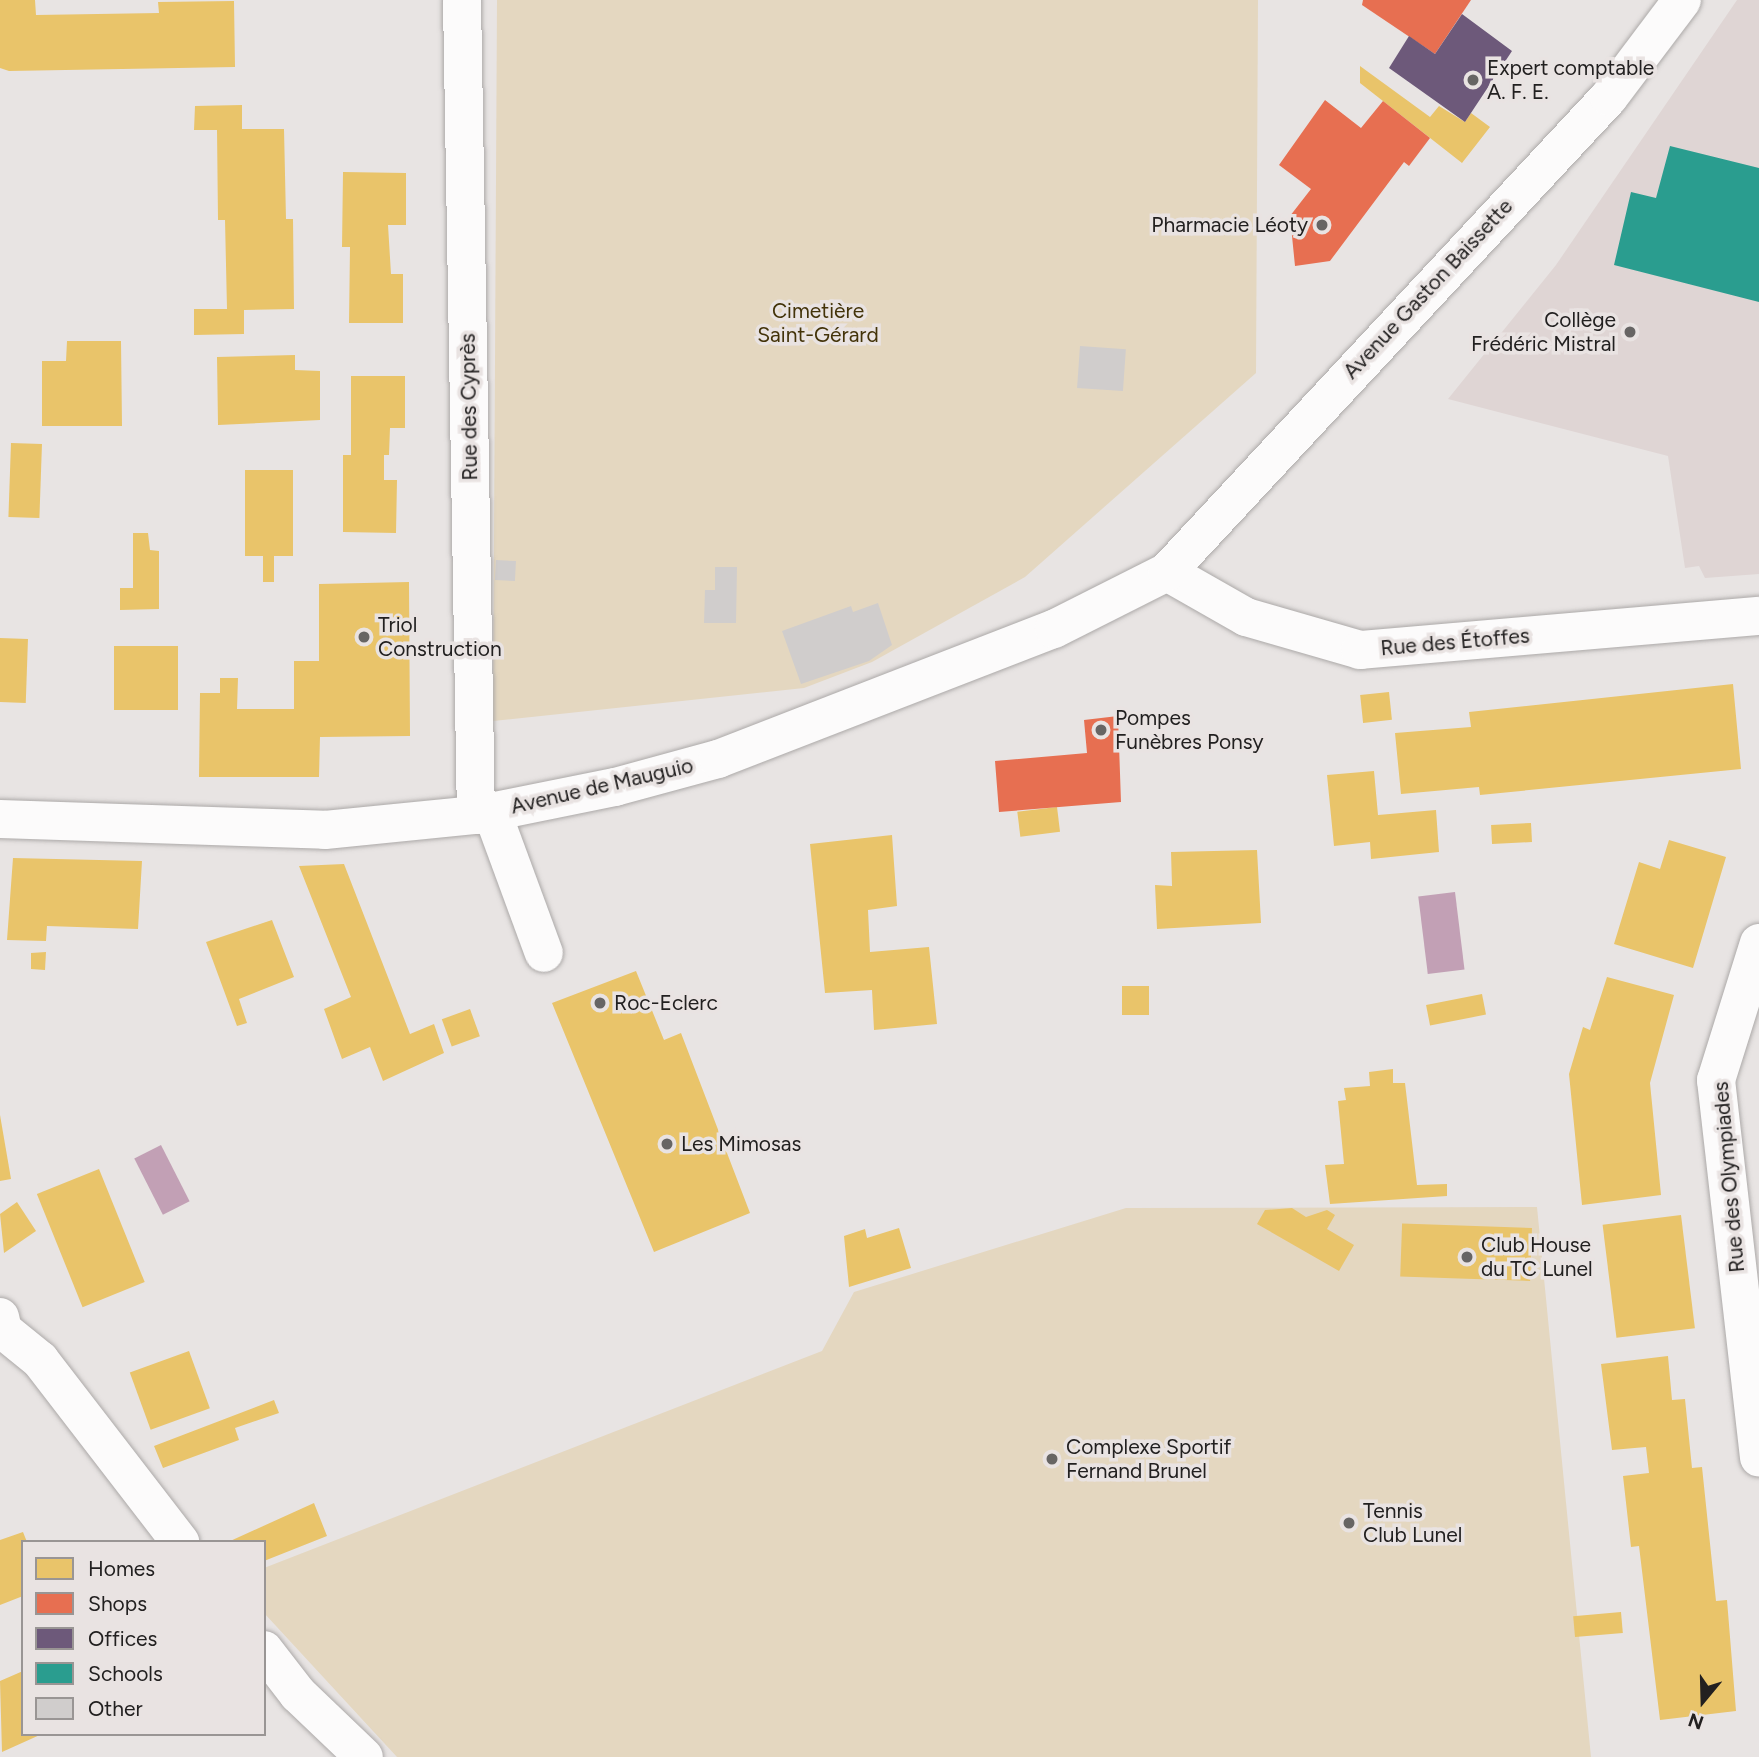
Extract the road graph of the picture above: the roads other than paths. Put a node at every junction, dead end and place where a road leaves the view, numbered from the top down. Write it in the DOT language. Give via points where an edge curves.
graph roads {
  1 [pos="462,0"];
  2 [pos="1682,0"];
  3 [pos="1167,572"];
  4 [pos="1759,616"];
  5 [pos="484,813"];
  6 [pos="0,819"];
  7 [pos="1759,943"];
  8 [pos="544,953"];
  9 [pos="1,1326"];
  10 [pos="1759,1458"];
  11 [pos="178,1540"];
  12 [pos="266,1653"];
  13 [pos="364,1757"];
  1 -- 5 [label="street, Rue des Cyprès"];
  2 -- 3 [label="street, Avenue Gaston Baissette" via="1609,97"];
  3 -- 4 [label="street, Rue des Étoffes" via="1246,617 1360,650"];
  3 -- 5 [label="street, Avenue de Mauguio" via="1054,629 743,750 615,787"];
  5 -- 6 [label="street, Avenue de Mauguio" via="325,830"];
  5 -- 8 [label="street, Rue des Cyprès"];
  7 -- 10 [label="street, Rue des Olympiades" via="1716,1080"];
  9 -- 11 [label="street" via="40,1360"];
  12 -- 13 [label="street" via="298,1694"];
}
